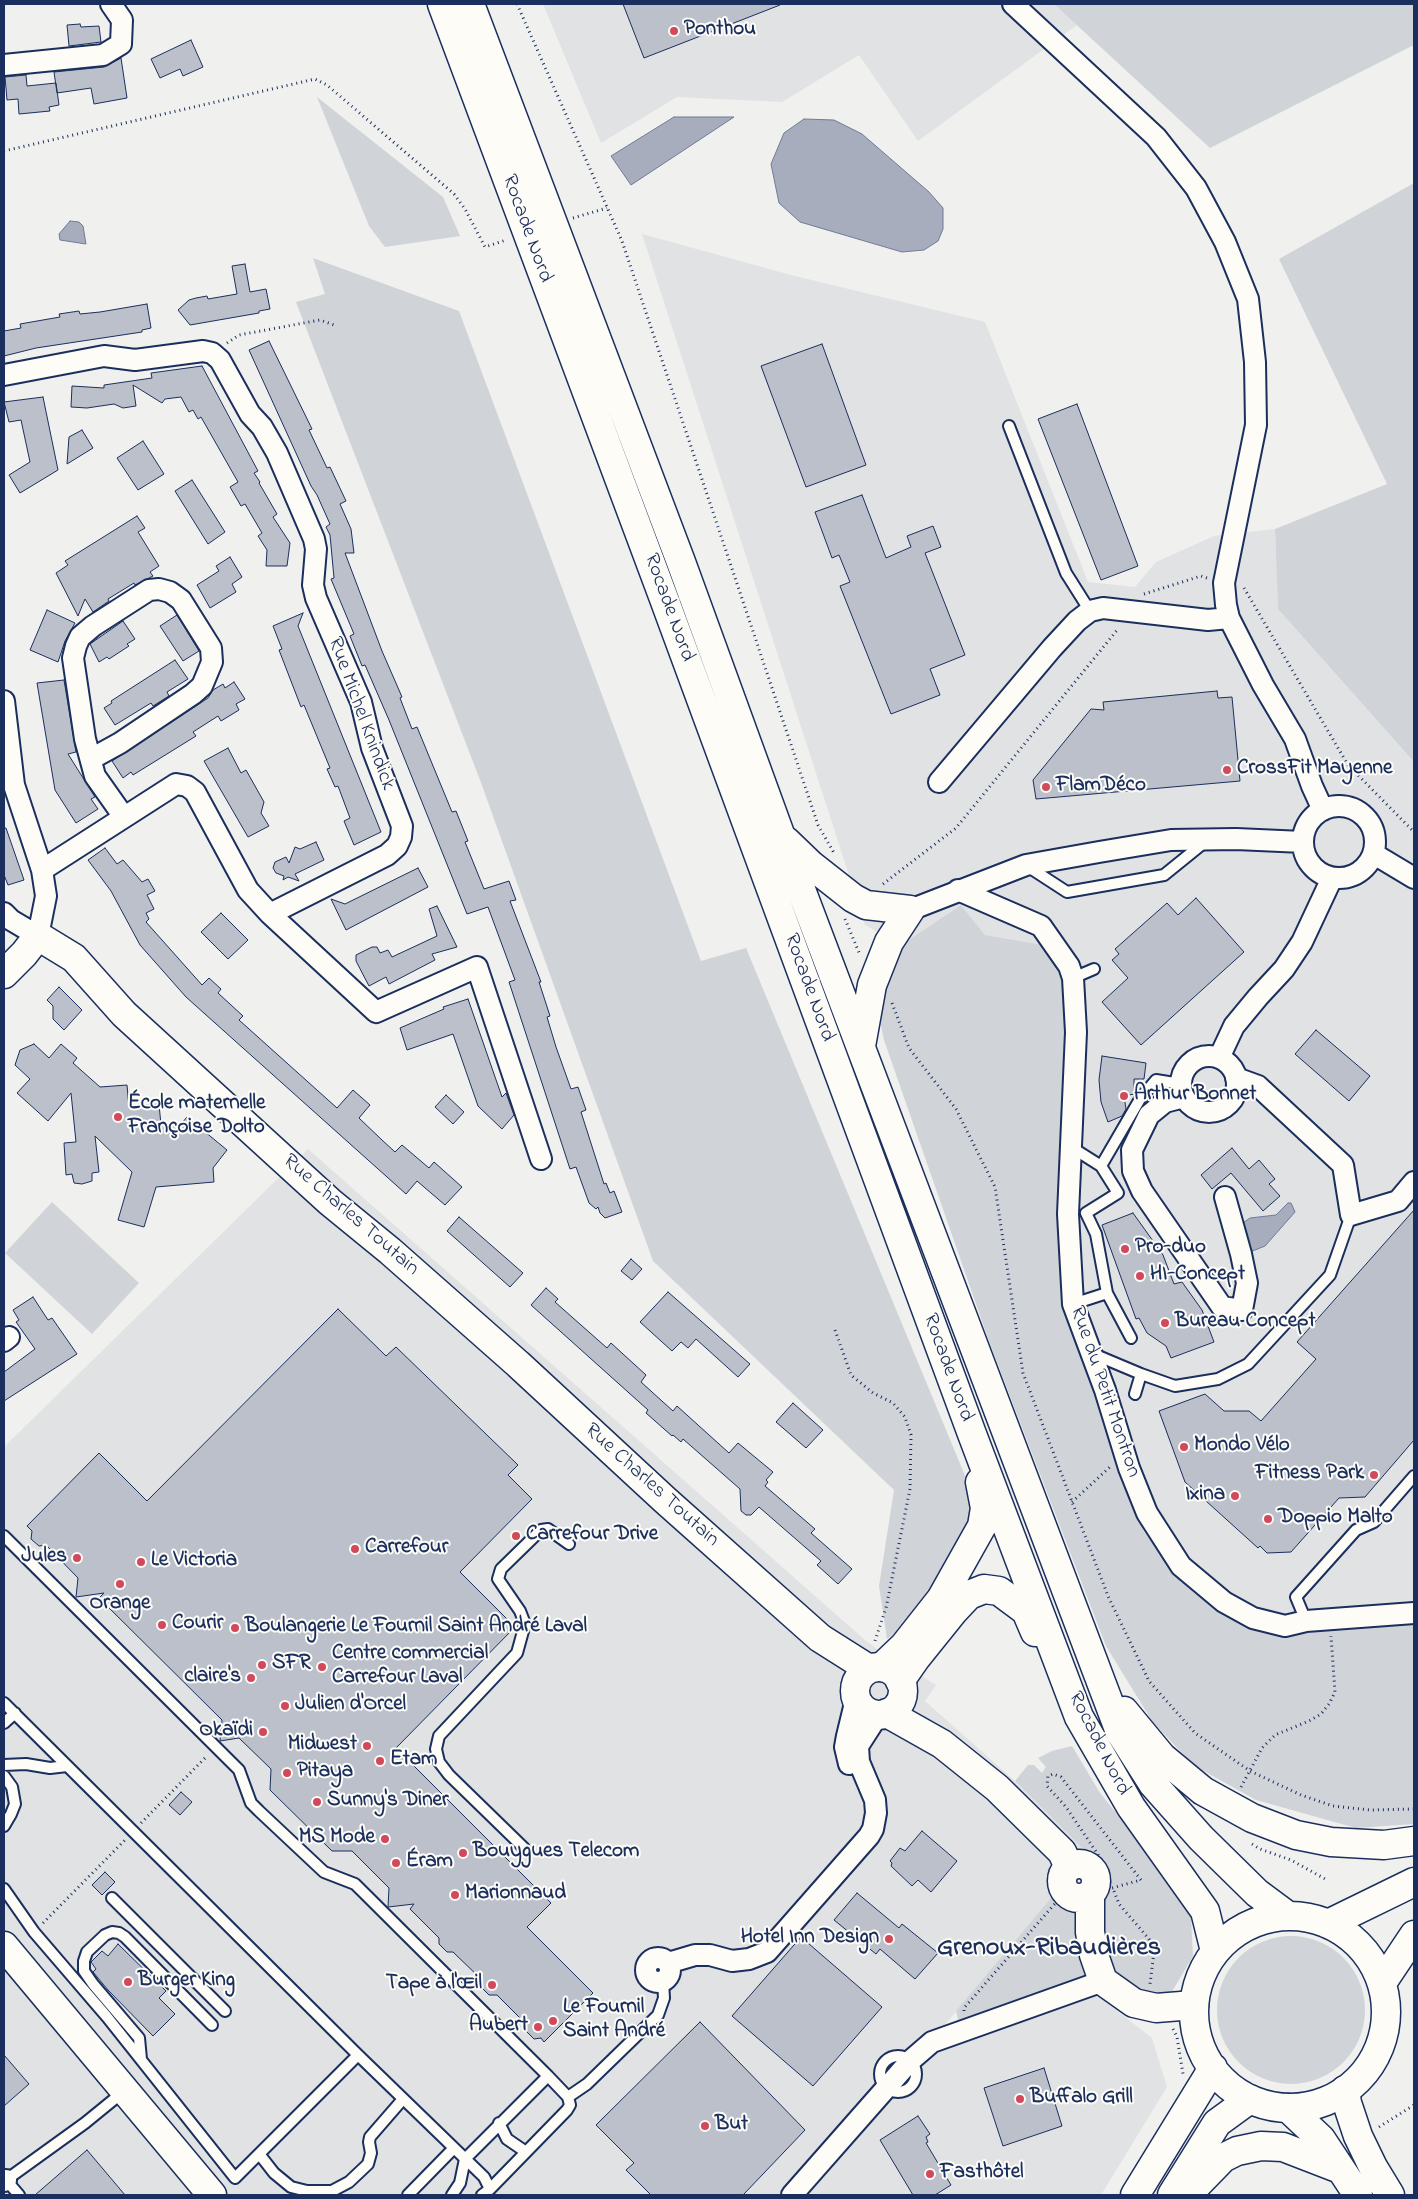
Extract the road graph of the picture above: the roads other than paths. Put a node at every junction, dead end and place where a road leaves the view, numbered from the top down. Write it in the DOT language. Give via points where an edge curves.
graph roads {
  1 [pos="111,4"];
  2 [pos="442,4"];
  3 [pos="470,4"];
  4 [pos="1013,4"];
  5 [pos="4,65"];
  6 [pos="4,375"];
  7 [pos="1009,426"];
  8 [pos="1090,611"];
  9 [pos="1229,618"];
  10 [pos="4,701"];
  11 [pos="91,759"];
  12 [pos="939,782"];
  13 [pos="1323,810"];
  14 [pos="124,817"];
  15 [pos="780,834"];
  16 [pos="1208,839"];
  17 [pos="1303,842"];
  18 [pos="1374,854"];
  19 [pos="1026,865"];
  20 [pos="42,870"];
  21 [pos="1332,878"];
  22 [pos="1414,878"];
  23 [pos="958,890"];
  24 [pos="910,910"];
  25 [pos="4,914"];
  26 [pos="270,914"];
  27 [pos="38,936"];
  28 [pos="1094,969"];
  29 [pos="4,974"];
  30 [pos="1073,978"];
  31 [pos="861,1046"];
  32 [pos="1219,1058"];
  33 [pos="1236,1078"];
  34 [pos="1183,1091"];
  35 [pos="1070,1147"];
  36 [pos="540,1159"];
  37 [pos="1100,1166"];
  38 [pos="1414,1182"];
  39 [pos="1225,1198"];
  40 [pos="1351,1214"];
  41 [pos="1107,1293"];
  42 [pos="1073,1304"];
  43 [pos="1132,1338"];
  44 [pos="1090,1353"];
  45 [pos="1141,1374"];
  46 [pos="1135,1394"];
  47 [pos="972,1434"];
  48 [pos="1414,1476"];
  49 [pos="4,1536"];
  50 [pos="569,1544"];
  51 [pos="1414,1613"];
  52 [pos="1306,1621"];
  53 [pos="1088,1650"];
  54 [pos="879,1691"];
  55 [pos="4,1703"];
  56 [pos="15,1714"];
  57 [pos="1079,1717"];
  58 [pos="4,1723"];
  59 [pos="4,1765"];
  60 [pos="67,1766"];
  61 [pos="4,1776"];
  62 [pos="871,1790"];
  63 [pos="4,1826"];
  64 [pos="1414,1841"];
  65 [pos="524,1848"];
  66 [pos="1414,1882"];
  67 [pos="4,1889"];
  68 [pos="112,1898"];
  69 [pos="1288,1916"];
  70 [pos="1328,1924"];
  71 [pos="1414,1935"];
  72 [pos="4,1946"];
  73 [pos="1215,1951"];
  74 [pos="665,1973"];
  75 [pos="1103,1981"];
  76 [pos="1382,1983"];
  77 [pos="1194,2004"];
  78 [pos="225,2011"];
  79 [pos="212,2025"];
  80 [pos="358,2055"];
  81 [pos="141,2059"];
  82 [pos="1213,2068"];
  83 [pos="548,2076"];
  84 [pos="1345,2090"];
  85 [pos="124,2091"];
  86 [pos="568,2098"];
  87 [pos="403,2099"];
  88 [pos="1250,2099"];
  89 [pos="1288,2108"];
  90 [pos="499,2123"];
  91 [pos="454,2148"];
  92 [pos="526,2152"];
  93 [pos="260,2155"];
  94 [pos="465,2159"];
  95 [pos="1340,2169"];
  96 [pos="5,2180"];
  97 [pos="291,2187"];
  98 [pos="486,2192"];
  99 [pos="19,2195"];
  100 [pos="212,2195"];
  101 [pos="302,2195"];
  102 [pos="408,2195"];
  103 [pos="452,2195"];
  104 [pos="792,2195"];
  105 [pos="1135,2195"];
  106 [pos="1172,2195"];
  107 [pos="1187,2195"];
  108 [pos="1358,2195"];
  109 [pos="1390,2195"];
  1 -- 5 [label="street" via="122,20 121,44 103,55"];
  2 -- 47 [label="main road, Rocade Nord"];
  3 -- 15 [label="main road, Rocade Nord"];
  4 -- 9 [label="street" via="1156,137 1196,188 1225,242 1248,298 1255,362 1256,425 1226,605"];
  6 -- 26 [label="street, Rue Michel Knindick" via="104,356 135,360 203,351 212,353 220,360 250,414 277,453 314,540 313,585 316,598 361,702 372,748 402,826 397,846 387,855"];
  7 -- 8 [label="lane" via="1066,573"];
  8 -- 9 [label="street" via="1103,608 1208,620"];
  8 -- 12 [label="street" via="1052,648"];
  9 -- 13 [label="street" via="1295,739"];
  10 -- 20 [label="street" via="14,785"];
  11 -- 11 [label="street" via="73,658 80,637 149,590 170,592 181,600 211,648 212,662 202,686"];
  11 -- 14 [label="street" via="95,776"];
  13 -- 17 [label="street" via="1308,823"];
  13 -- 18 [label="street" via="1347,807 1368,819 1376,841"];
  14 -- 20 [label="street"];
  14 -- 26 [label="street" via="176,784 187,786 195,792 248,890"];
  15 -- 24 [label="main road" via="810,865 852,898 866,905"];
  15 -- 31 [label="main road, Rocade Nord"];
  16 -- 17 [label="street"];
  16 -- 19 [label="street" via="1171,840"];
  16 -- 19 [label="lane" via="1164,875 1067,892"];
  17 -- 21 [label="street" via="1311,865 1320,874"];
  18 -- 21 [label="street" via="1362,871 1343,879"];
  18 -- 22 [label="street"];
  19 -- 23 [label="street"];
  20 -- 27 [label="street" via="46,896"];
  21 -- 32 [label="street" via="1302,942 1284,969 1234,1026"];
  23 -- 24 [label="street"];
  23 -- 30 [label="street, Rue du Petit Montron" via="1042,926 1069,966"];
  24 -- 31 [label="main road" via="888,942 875,977"];
  25 -- 27 [label="street"];
  26 -- 36 [label="street" via="376,1012 477,967"];
  27 -- 29 [label="main road"];
  27 -- 54 [label="main road, Rue Charles Toutain" via="74,958 124,1014 330,1202 518,1364"];
  28 -- 30 [label="lane"];
  30 -- 35 [label="street, Rue du Petit Montron" via="1076,1032"];
  31 -- 53 [label="main road, Rocade Nord"];
  32 -- 33 [label="street" via="1233,1070"];
  32 -- 34 [label="street" via="1210,1056 1193,1061 1182,1075"];
  33 -- 34 [label="street" via="1237,1086 1230,1103 1215,1112 1197,1110 1190,1105"];
  33 -- 40 [label="street" via="1258,1086 1343,1165"];
  34 -- 37 [label="lane" via="1156,1080 1140,1099"];
  34 -- 39 [label="street" via="1149,1115 1132,1150 1133,1171 1146,1198 1222,1307 1242,1310 1246,1283"];
  35 -- 37 [label="lane"];
  35 -- 42 [label="street, Rue du Petit Montron" via="1068,1214"];
  37 -- 41 [label="lane" via="1118,1193 1086,1213 1096,1234"];
  38 -- 40 [label="street" via="1398,1201"];
  40 -- 45 [label="lane" via="1330,1275 1248,1364 1218,1379 1175,1386"];
  41 -- 42 [label="lane"];
  41 -- 43 [label="lane"];
  42 -- 44 [label="street, Rue du Petit Montron"];
  44 -- 45 [label="lane"];
  44 -- 52 [label="street, Rue du Petit Montron" via="1106,1390 1146,1513 1181,1566 1224,1602 1253,1618 1285,1626"];
  45 -- 46 [label="lane"];
  47 -- 54 [label="main road" via="985,1508 982,1526 941,1599 904,1646"];
  47 -- 57 [label="main road, Rocade Nord"];
  48 -- 52 [label="lane" via="1374,1522 1356,1530 1296,1597"];
  49 -- 83 [label="lane" via="239,1770 251,1803 259,1811 324,1872 355,1884"];
  50 -- 65 [label="lane" via="548,1529 541,1530 500,1569 498,1580 520,1611 525,1624 517,1653 439,1736 436,1749 439,1762 450,1775"];
  51 -- 52 [label="street, Rue du Petit Montron"];
  53 -- 64 [label="main road, Rocade Nord" via="1126,1714 1162,1757 1203,1791 1252,1818 1296,1835 1331,1842 1384,1845"];
  53 -- 69 [label="main road, Rocade Nord" via="1120,1732 1153,1784 1201,1838 1257,1893"];
  54 -- 57 [label="main road" via="916,1658 969,1595 984,1589 999,1591 1026,1611 1053,1676"];
  54 -- 62 [label="street" via="858,1746 859,1762"];
  54 -- 62 [label="street" via="845,1747 852,1769"];
  54 -- 75 [label="main road, Rue Charles Toutain" via="997,1788 1062,1852 1084,1885 1094,1955"];
  55 -- 56 [label="lane"];
  56 -- 58 [label="lane"];
  56 -- 60 [label="lane"];
  57 -- 73 [label="main road, Rocade Nord" via="1130,1807 1205,1911"];
  59 -- 60 [label="lane"];
  60 -- 80 [label="lane"];
  61 -- 63 [label="lane" via="12,1787 14,1804"];
  62 -- 74 [label="street" via="876,1813 869,1836 767,1952 750,1959 732,1961 696,1955"];
  66 -- 70 [label="main road"];
  67 -- 81 [label="lane" via="34,1932"];
  68 -- 78 [label="lane"];
  69 -- 70 [label="main road"];
  69 -- 73 [label="main road" via="1252,1924 1236,1932"];
  70 -- 76 [label="main road" via="1351,1938 1370,1958"];
  71 -- 76 [label="main road"];
  72 -- 85 [label="main road"];
  73 -- 77 [label="main road" via="1200,1976"];
  74 -- 86 [label="lane" via="664,1998 658,2015 587,2084"];
  75 -- 77 [label="main road" via="1134,2003 1156,2008"];
  75 -- 104 [label="street" via="932,2042 910,2060"];
  76 -- 84 [label="main road" via="1386,2013 1381,2043 1367,2069"];
  77 -- 82 [label="main road" via="1195,2027 1201,2049"];
  79 -- 81 [label="lane" via="125,1937 112,1932 105,1935 87,1952 84,1971 140,2038"];
  80 -- 87 [label="lane"];
  80 -- 93 [label="lane"];
  81 -- 93 [label="lane" via="235,2178"];
  82 -- 88 [label="main road" via="1230,2086"];
  82 -- 105 [label="main road"];
  83 -- 86 [label="lane"];
  83 -- 90 [label="lane"];
  84 -- 89 [label="main road" via="1308,2106"];
  84 -- 109 [label="main road" via="1358,2136"];
  85 -- 96 [label="lane"];
  85 -- 100 [label="main road"];
  86 -- 92 [label="lane" via="568,2110"];
  87 -- 91 [label="lane"];
  87 -- 97 [label="lane" via="370,2137 368,2164 349,2182 332,2191 322,2192"];
  88 -- 89 [label="main road"];
  88 -- 106 [label="main road" via="1218,2123"];
  89 -- 95 [label="main road" via="1321,2138"];
  90 -- 92 [label="lane" via="507,2139"];
  90 -- 94 [label="lane"];
  91 -- 94 [label="lane"];
  91 -- 102 [label="lane"];
  92 -- 98 [label="lane"];
  93 -- 97 [label="lane"];
  94 -- 98 [label="lane" via="484,2177"];
  94 -- 103 [label="lane" via="460,2183"];
  95 -- 107 [label="main road" via="1283,2147 1261,2146 1237,2151 1224,2158"];
  95 -- 108 [label="main road"];
  96 -- 99 [label="lane"];
  97 -- 101 [label="lane"];
}
